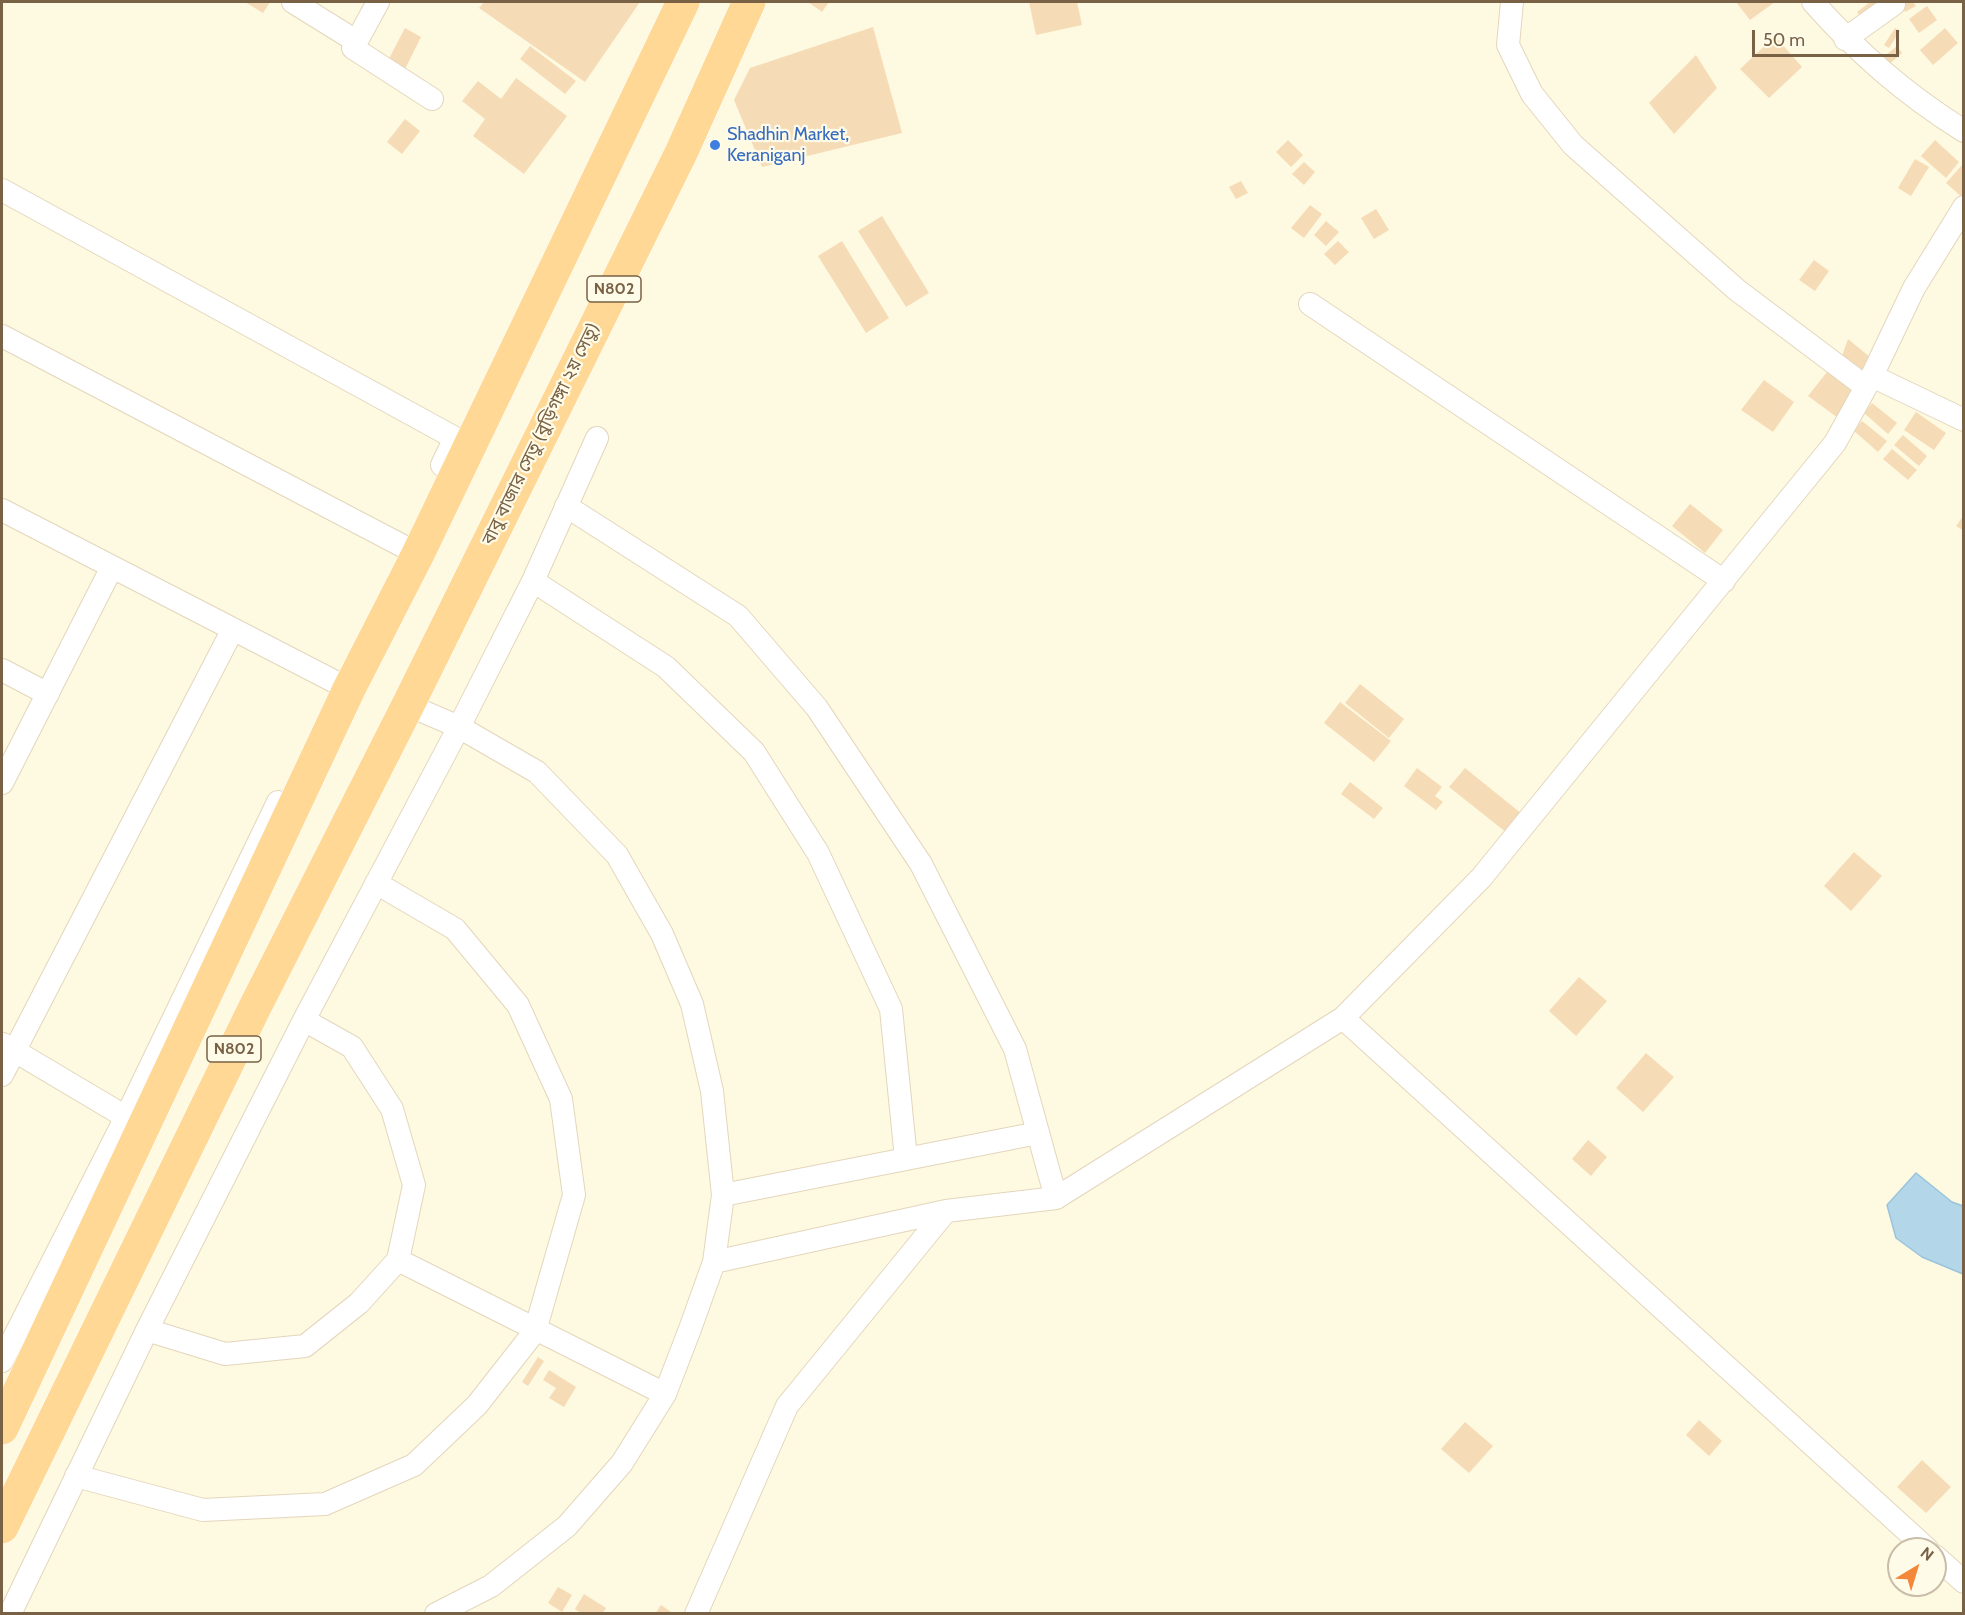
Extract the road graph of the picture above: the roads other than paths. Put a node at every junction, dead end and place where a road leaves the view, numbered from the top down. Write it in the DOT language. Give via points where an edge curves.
graph roads {
  1 [pos="293,2"];
  2 [pos="378,2"];
  3 [pos="683,2"];
  4 [pos="749,2"];
  5 [pos="1512,2"];
  6 [pos="1813,2"];
  7 [pos="1892,2"];
  8 [pos="1845,39"];
  9 [pos="356,41"];
  10 [pos="432,99"];
  11 [pos="1964,131"];
  12 [pos="2,190"];
  13 [pos="1964,207"];
  14 [pos="1310,304"];
  15 [pos="2,336"];
  16 [pos="1869,382"];
  17 [pos="1964,420"];
  18 [pos="597,438"];
  19 [pos="566,506"];
  20 [pos="2,510"];
  21 [pos="411,550"];
  22 [pos="111,569"];
  23 [pos="533,581"];
  24 [pos="1724,581"];
  25 [pos="232,631"];
  26 [pos="2,670"];
  27 [pos="343,685"];
  28 [pos="48,694"];
  29 [pos="408,705"];
  30 [pos="459,727"];
  31 [pos="2,783"];
  32 [pos="376,884"];
  33 [pos="1343,1018"];
  34 [pos="304,1020"];
  35 [pos="8,1047"];
  36 [pos="2,1075"];
  37 [pos="126,1117"];
  38 [pos="1038,1133"];
  39 [pos="906,1159"];
  40 [pos="723,1195"];
  41 [pos="1056,1198"];
  42 [pos="946,1210"];
  43 [pos="398,1260"];
  44 [pos="714,1262"];
  45 [pos="147,1330"];
  46 [pos="535,1331"];
  47 [pos="2,1361"];
  48 [pos="665,1394"];
  49 [pos="2,1428"];
  50 [pos="76,1476"];
  51 [pos="2,1527"];
  52 [pos="1914,1537"];
  53 [pos="1947,1567"];
  54 [pos="1964,1582"];
  55 [pos="10,1614"];
  56 [pos="436,1614"];
  57 [pos="696,1614"];
  1 -- 9 [label="street"];
  2 -- 9 [label="street"];
  3 -- 21 [label="highway, N802"];
  4 -- 29 [label="highway, বাবু বাজার সেতু (বুড়িগঙ্গা ২য় সেতু) / N802" via="681,153"];
  5 -- 16 [label="street" via="1508,45 1532,94 1573,145 1737,290"];
  6 -- 8 [label="street"];
  7 -- 8 [label="street"];
  8 -- 11 [label="street" via="1916,101"];
  9 -- 10 [label="street" via="353,48"];
  12 -- 21 [label="street" via="455,438"];
  13 -- 16 [label="street" via="1914,288"];
  14 -- 24 [label="street"];
  15 -- 21 [label="street"];
  16 -- 17 [label="street"];
  16 -- 24 [label="street" via="1835,443"];
  18 -- 19 [label="street"];
  19 -- 23 [label="street"];
  19 -- 38 [label="street" via="738,616 817,708 921,864 1015,1049"];
  20 -- 22 [label="street"];
  21 -- 27 [label="highway, N802"];
  22 -- 25 [label="street"];
  22 -- 28 [label="street"];
  23 -- 30 [label="street"];
  23 -- 39 [label="street" via="666,667 754,752 818,853 891,1009"];
  24 -- 33 [label="street" via="1481,878"];
  25 -- 27 [label="street"];
  25 -- 35 [label="street"];
  26 -- 28 [label="street"];
  27 -- 37 [label="street"];
  27 -- 49 [label="highway, N802"];
  28 -- 31 [label="street"];
  29 -- 30 [label="street"];
  29 -- 51 [label="highway, N802" via="254,1009"];
  30 -- 32 [label="street"];
  30 -- 40 [label="street" via="537,771 617,855 662,934 692,1004 712,1091"];
  32 -- 34 [label="street"];
  32 -- 46 [label="street" via="455,929 518,1005 561,1099 574,1195"];
  33 -- 41 [label="street"];
  33 -- 52 [label="street"];
  34 -- 43 [label="street" via="352,1047 392,1109 414,1185"];
  34 -- 45 [label="street"];
  35 -- 36 [label="street"];
  35 -- 37 [label="street"];
  37 -- 47 [label="street"];
  38 -- 39 [label="street"];
  38 -- 41 [label="street"];
  39 -- 40 [label="street"];
  40 -- 44 [label="street"];
  41 -- 42 [label="street"];
  42 -- 44 [label="street"];
  42 -- 57 [label="street" via="787,1406"];
  43 -- 45 [label="street" via="359,1303 305,1346 225,1354"];
  43 -- 46 [label="street"];
  44 -- 48 [label="street"];
  45 -- 50 [label="street"];
  46 -- 48 [label="street"];
  46 -- 50 [label="street" via="477,1405 414,1465 325,1504 203,1510"];
  48 -- 56 [label="street" via="621,1463 567,1526 491,1586"];
  50 -- 55 [label="street"];
  53 -- 54 [label="street"];
}
